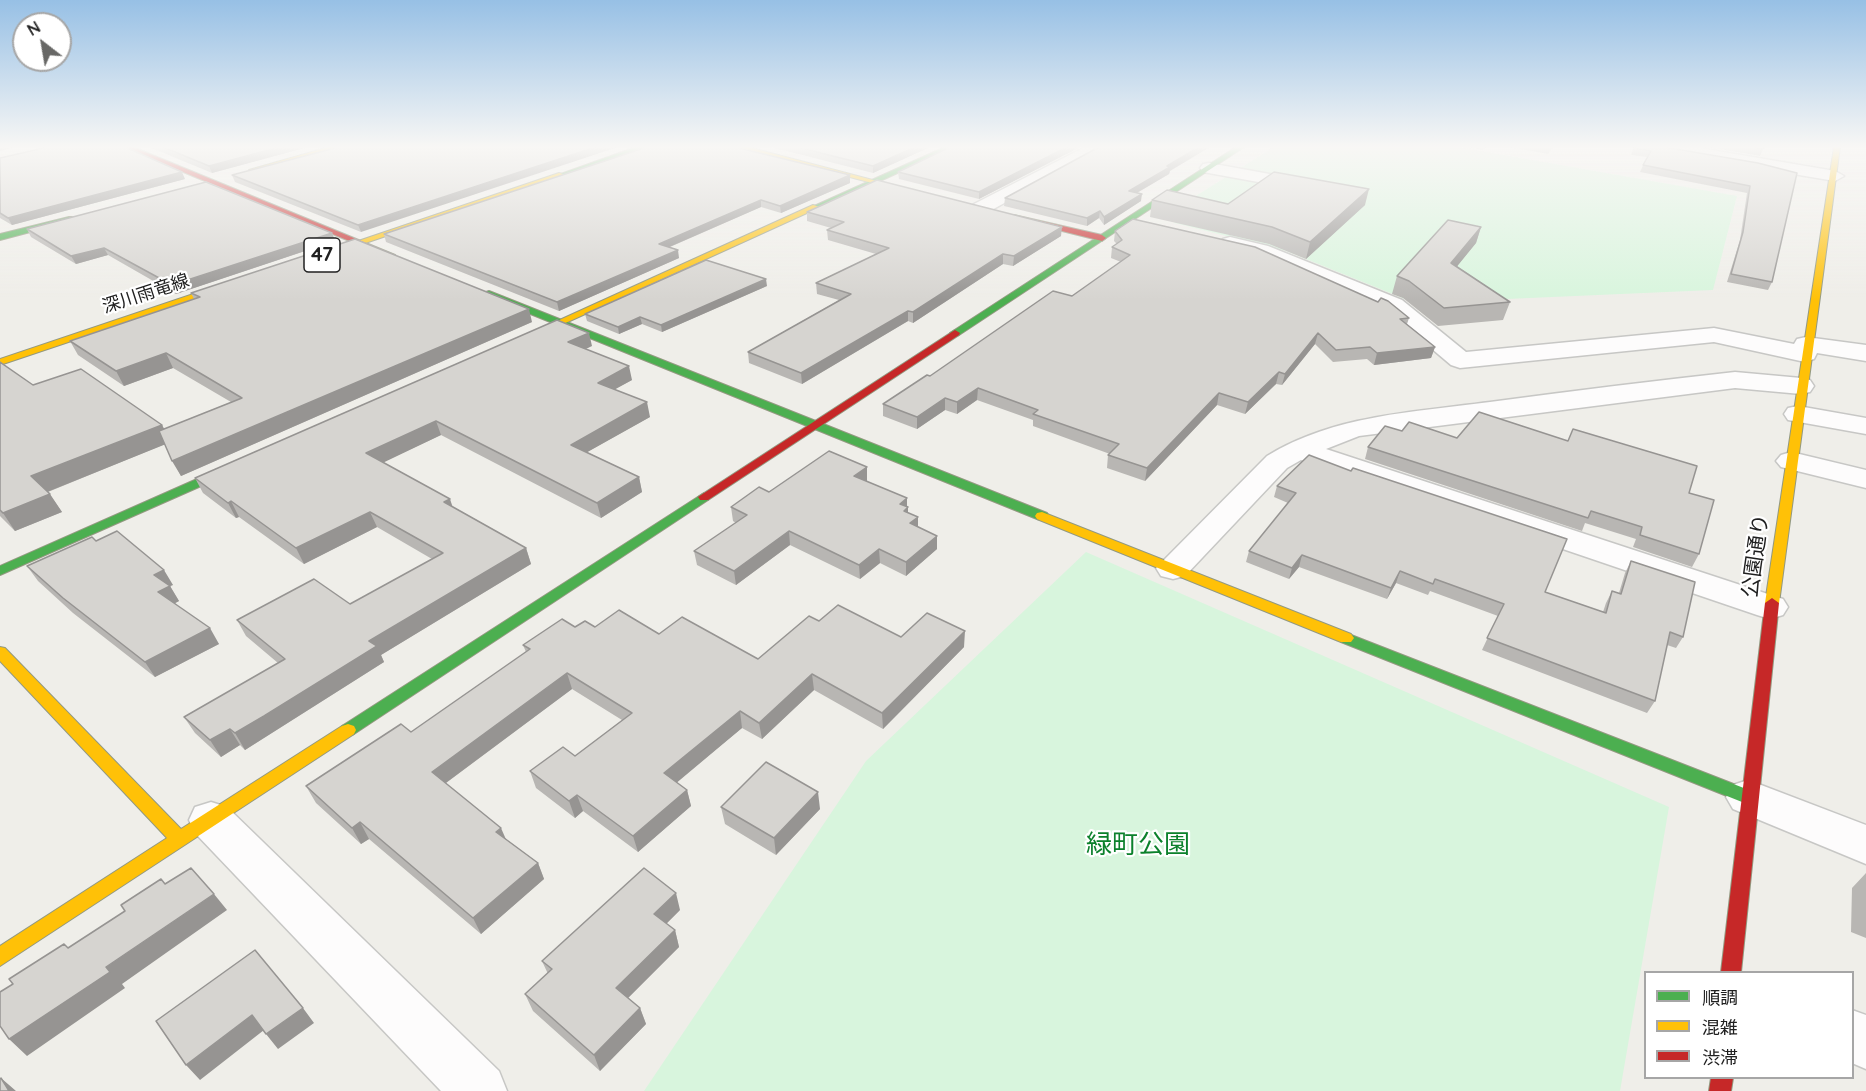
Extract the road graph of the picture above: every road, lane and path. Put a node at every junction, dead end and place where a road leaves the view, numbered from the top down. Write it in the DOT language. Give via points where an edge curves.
graph roads {
  1 [pos="249,198"];
  2 [pos="491,198"];
  3 [pos="836,198"];
  4 [pos="994,198"];
  5 [pos="1166,198"];
  6 [pos="1831,198"];
  7 [pos="976,207"];
  8 [pos="88,214"];
  9 [pos="1132,221"];
  10 [pos="1164,228"];
  11 [pos="0,237"];
  12 [pos="1102,238"];
  13 [pos="1207,238"];
  14 [pos="359,242"];
  15 [pos="308,259"];
  16 [pos="406,261"];
  17 [pos="252,278"];
  18 [pos="472,287"];
  19 [pos="559,322"];
  20 [pos="529,336"];
  21 [pos="1806,349"];
  22 [pos="1866,353"];
  23 [pos="0,362"];
  24 [pos="1801,386"];
  25 [pos="1797,414"];
  26 [pos="815,425"];
  27 [pos="1866,426"];
  28 [pos="1298,448"];
  29 [pos="248,461"];
  30 [pos="1791,461"];
  31 [pos="1866,479"];
  32 [pos="1173,568"];
  33 [pos="0,571"];
  34 [pos="1770,607"];
  35 [pos="0,652"];
  36 [pos="1748,797"];
  37 [pos="196,830"];
  38 [pos="1866,845"];
  39 [pos="0,957"];
  40 [pos="1731,971"];
  41 [pos="479,1091"];
  1 -- 14 [label="street"];
  2 -- 14 [label="street, 47"];
  3 -- 19 [label="street"];
  4 -- 7 [label="street"];
  5 -- 9 [label="street"];
  6 -- 21 [label="street, 公園通り"];
  7 -- 12 [label="street"];
  8 -- 11 [label="street"];
  9 -- 10 [label="street"];
  9 -- 12 [label="street"];
  12 -- 26 [label="street"];
  13 -- 21 [label="street" via="1261,250 1394,305 1460,360 1714,335"];
  14 -- 15 [label="street, 47"];
  14 -- 16 [label="street"];
  17 -- 23 [label="street, 深川雨竜線"];
  18 -- 19 [label="street"];
  19 -- 20 [label="street"];
  19 -- 26 [label="street"];
  21 -- 22 [label="street"];
  21 -- 24 [label="street, 公園通り"];
  24 -- 25 [label="street, 公園通り"];
  24 -- 28 [label="street" via="1735,381 1629,392 1354,428"];
  25 -- 27 [label="street"];
  25 -- 30 [label="street, 公園通り"];
  26 -- 32 [label="street"];
  26 -- 37 [label="street"];
  28 -- 32 [label="street" via="1277,462"];
  28 -- 34 [label="street"];
  29 -- 33 [label="street"];
  30 -- 31 [label="street"];
  30 -- 34 [label="street, 公園通り"];
  32 -- 36 [label="street"];
  34 -- 36 [label="street, 公園通り"];
  35 -- 37 [label="street"];
  36 -- 38 [label="street"];
  36 -- 40 [label="street, 公園通り"];
  37 -- 39 [label="street"];
  37 -- 41 [label="street"];
}
